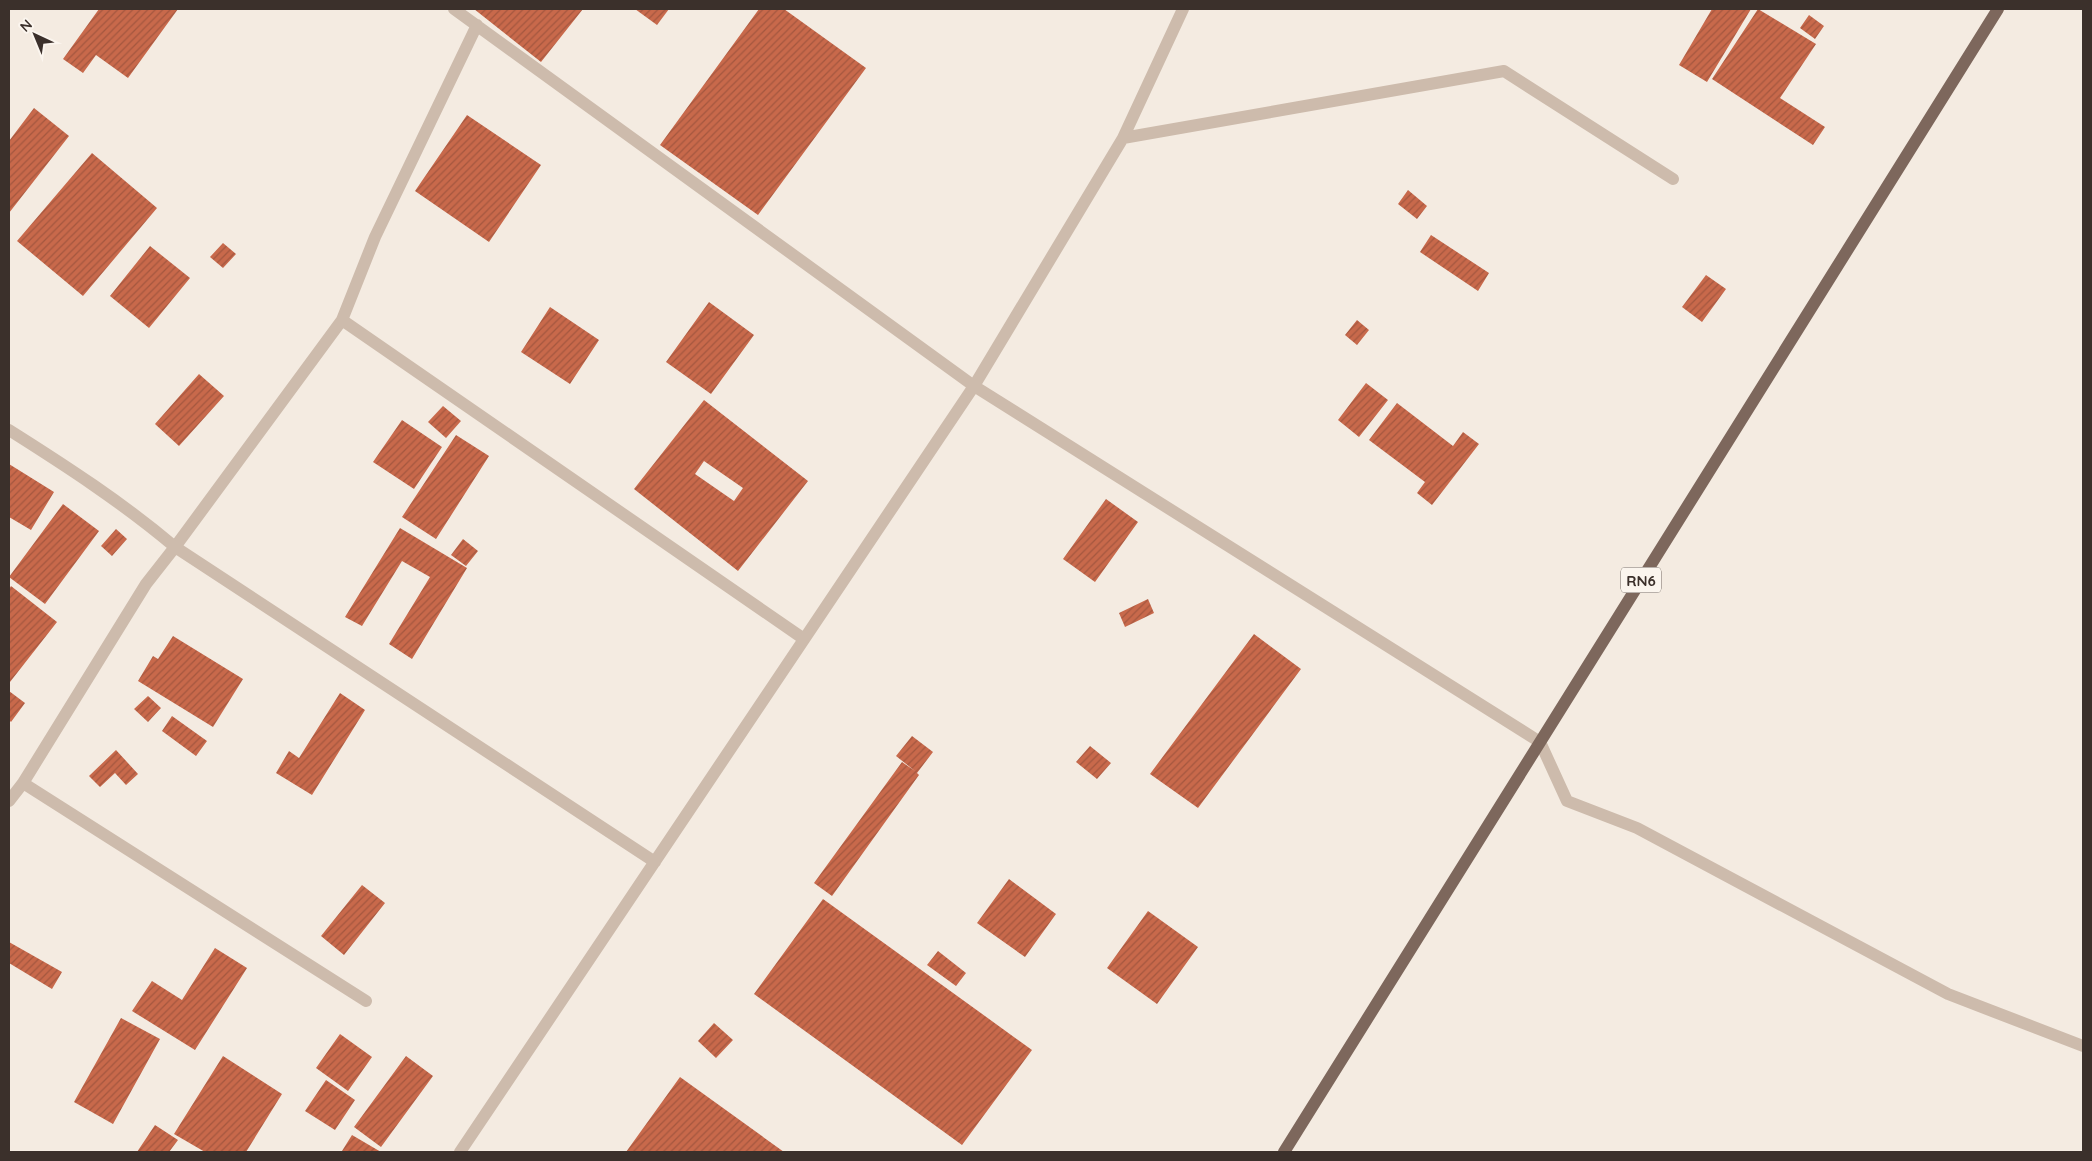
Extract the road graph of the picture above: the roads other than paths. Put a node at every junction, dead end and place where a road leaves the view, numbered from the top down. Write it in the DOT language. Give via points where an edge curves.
graph roads {
  1 [pos="454,9"];
  2 [pos="1183,9"];
  3 [pos="1998,9"];
  4 [pos="477,24"];
  5 [pos="1123,138"];
  6 [pos="1673,179"];
  7 [pos="342,320"];
  8 [pos="974,386"];
  9 [pos="9,430"];
  10 [pos="175,547"];
  11 [pos="804,640"];
  12 [pos="1540,742"];
  13 [pos="22,783"];
  14 [pos="9,801"];
  15 [pos="655,862"];
  16 [pos="366,1001"];
  17 [pos="2083,1046"];
  18 [pos="460,1152"];
  19 [pos="1284,1152"];
  1 -- 4 [label="street"];
  2 -- 5 [label="street"];
  3 -- 12 [label="main road, RN6"];
  4 -- 7 [label="street" via="375,237"];
  4 -- 8 [label="street"];
  5 -- 6 [label="street" via="1504,71"];
  5 -- 8 [label="street"];
  7 -- 10 [label="street"];
  7 -- 11 [label="street"];
  8 -- 11 [label="street"];
  8 -- 12 [label="street"];
  9 -- 10 [label="street" via="78,474"];
  10 -- 13 [label="street" via="146,584"];
  10 -- 15 [label="street"];
  11 -- 15 [label="street"];
  12 -- 17 [label="street" via="1567,801 1637,828 1948,994"];
  12 -- 19 [label="main road, RN6"];
  13 -- 14 [label="street"];
  13 -- 16 [label="street"];
  15 -- 18 [label="street"];
}
